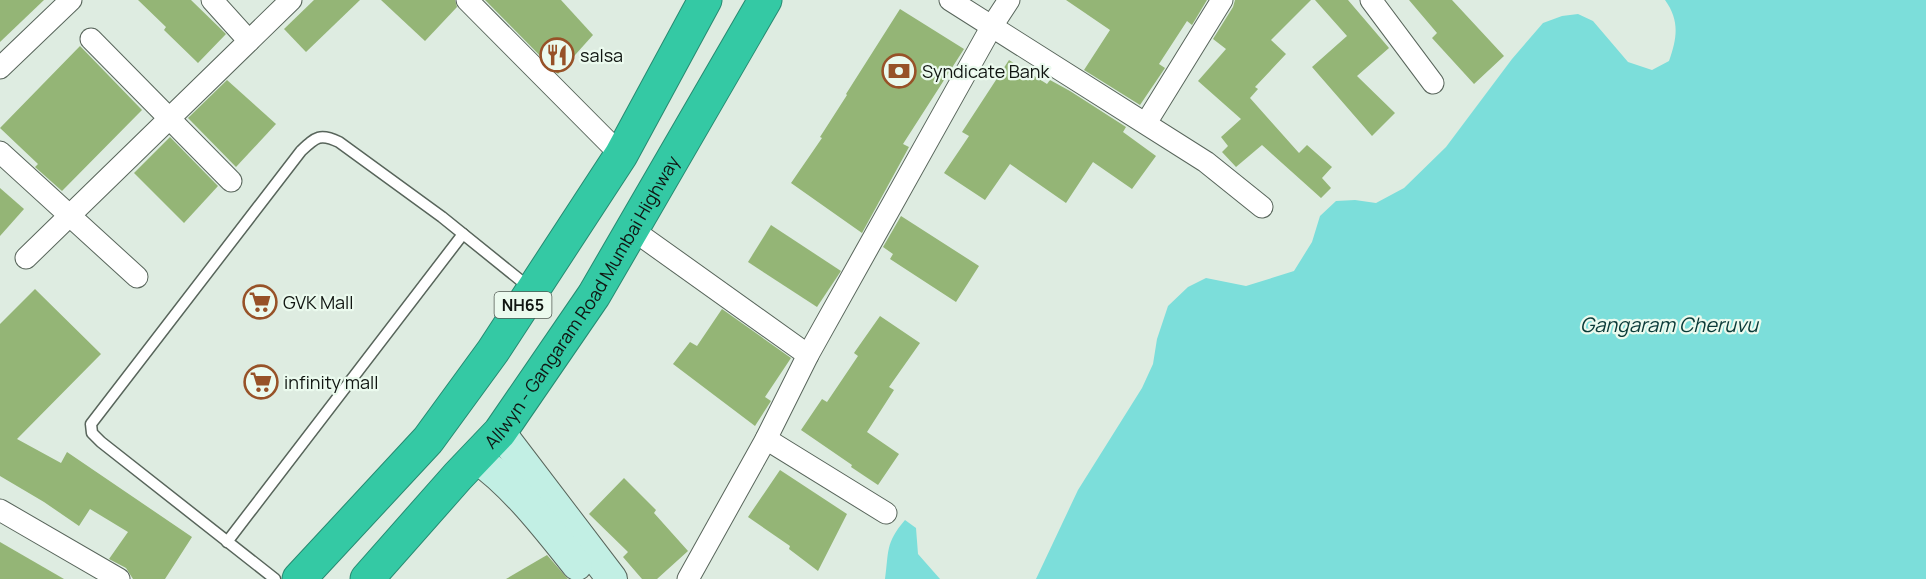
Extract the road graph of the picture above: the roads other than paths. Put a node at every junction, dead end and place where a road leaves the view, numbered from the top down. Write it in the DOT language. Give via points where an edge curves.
graph roads {
  1 [pos="71,0"];
  2 [pos="212,0"];
  3 [pos="291,0"];
  4 [pos="467,0"];
  5 [pos="705,0"];
  6 [pos="765,0"];
  7 [pos="950,0"];
  8 [pos="1009,0"];
  9 [pos="1222,0"];
  10 [pos="1371,0"];
  11 [pos="992,26"];
  12 [pos="91,39"];
  13 [pos="249,40"];
  14 [pos="669,64"];
  15 [pos="0,68"];
  16 [pos="1434,83"];
  17 [pos="714,89"];
  18 [pos="647,105"];
  19 [pos="168,119"];
  20 [pos="1146,123"];
  21 [pos="691,129"];
  22 [pos="0,152"];
  23 [pos="621,155"];
  24 [pos="231,181"];
  25 [pos="1262,207"];
  26 [pos="70,215"];
  27 [pos="633,230"];
  28 [pos="463,234"];
  29 [pos="26,258"];
  30 [pos="137,277"];
  31 [pos="533,290"];
  32 [pos="808,355"];
  33 [pos="500,432"];
  34 [pos="766,439"];
  35 [pos="476,458"];
  36 [pos="0,510"];
  37 [pos="886,513"];
  38 [pos="226,542"];
  39 [pos="119,579"];
  40 [pos="275,579"];
  41 [pos="299,579"];
  42 [pos="367,579"];
  43 [pos="588,579"];
  44 [pos="612,579"];
  45 [pos="688,579"];
  1 -- 15 [label="street"];
  2 -- 13 [label="street"];
  3 -- 13 [label="street"];
  4 -- 23 [label="street"];
  5 -- 14 [label="highway, NH65"];
  6 -- 17 [label="highway, Allwyn - Gangaram Road Mumbai Highway / NH65"];
  7 -- 11 [label="street"];
  8 -- 11 [label="street"];
  9 -- 20 [label="street"];
  10 -- 16 [label="street"];
  11 -- 20 [label="street"];
  11 -- 32 [label="street"];
  12 -- 19 [label="street"];
  13 -- 19 [label="street"];
  14 -- 17 [label="highway"];
  14 -- 18 [label="highway, NH65"];
  17 -- 21 [label="highway, Allwyn - Gangaram Road Mumbai Highway / NH65"];
  18 -- 21 [label="highway"];
  18 -- 23 [label="highway, NH65"];
  19 -- 24 [label="street"];
  19 -- 26 [label="street"];
  20 -- 25 [label="street" via="1206,162"];
  21 -- 27 [label="highway, Allwyn - Gangaram Road Mumbai Highway / NH65"];
  22 -- 26 [label="street"];
  23 -- 31 [label="highway, NH65"];
  26 -- 29 [label="street"];
  26 -- 30 [label="street"];
  27 -- 32 [label="street"];
  27 -- 33 [label="highway, Allwyn - Gangaram Road Mumbai Highway / NH65" via="594,295"];
  28 -- 31 [label="lane"];
  28 -- 38 [label="lane"];
  28 -- 38 [label="lane" via="339,142 327,136 314,138 91,424 92,433 101,442"];
  31 -- 41 [label="highway, NH65" via="428,440"];
  32 -- 34 [label="street"];
  33 -- 35 [label="highway, Allwyn - Gangaram Road Mumbai Highway / NH65"];
  33 -- 44 [label="street"];
  34 -- 37 [label="street"];
  34 -- 45 [label="street"];
  35 -- 42 [label="highway, Allwyn - Gangaram Road Mumbai Highway / NH65"];
  35 -- 43 [label="street" via="490,467"];
  36 -- 39 [label="street"];
  38 -- 40 [label="lane"];
}
